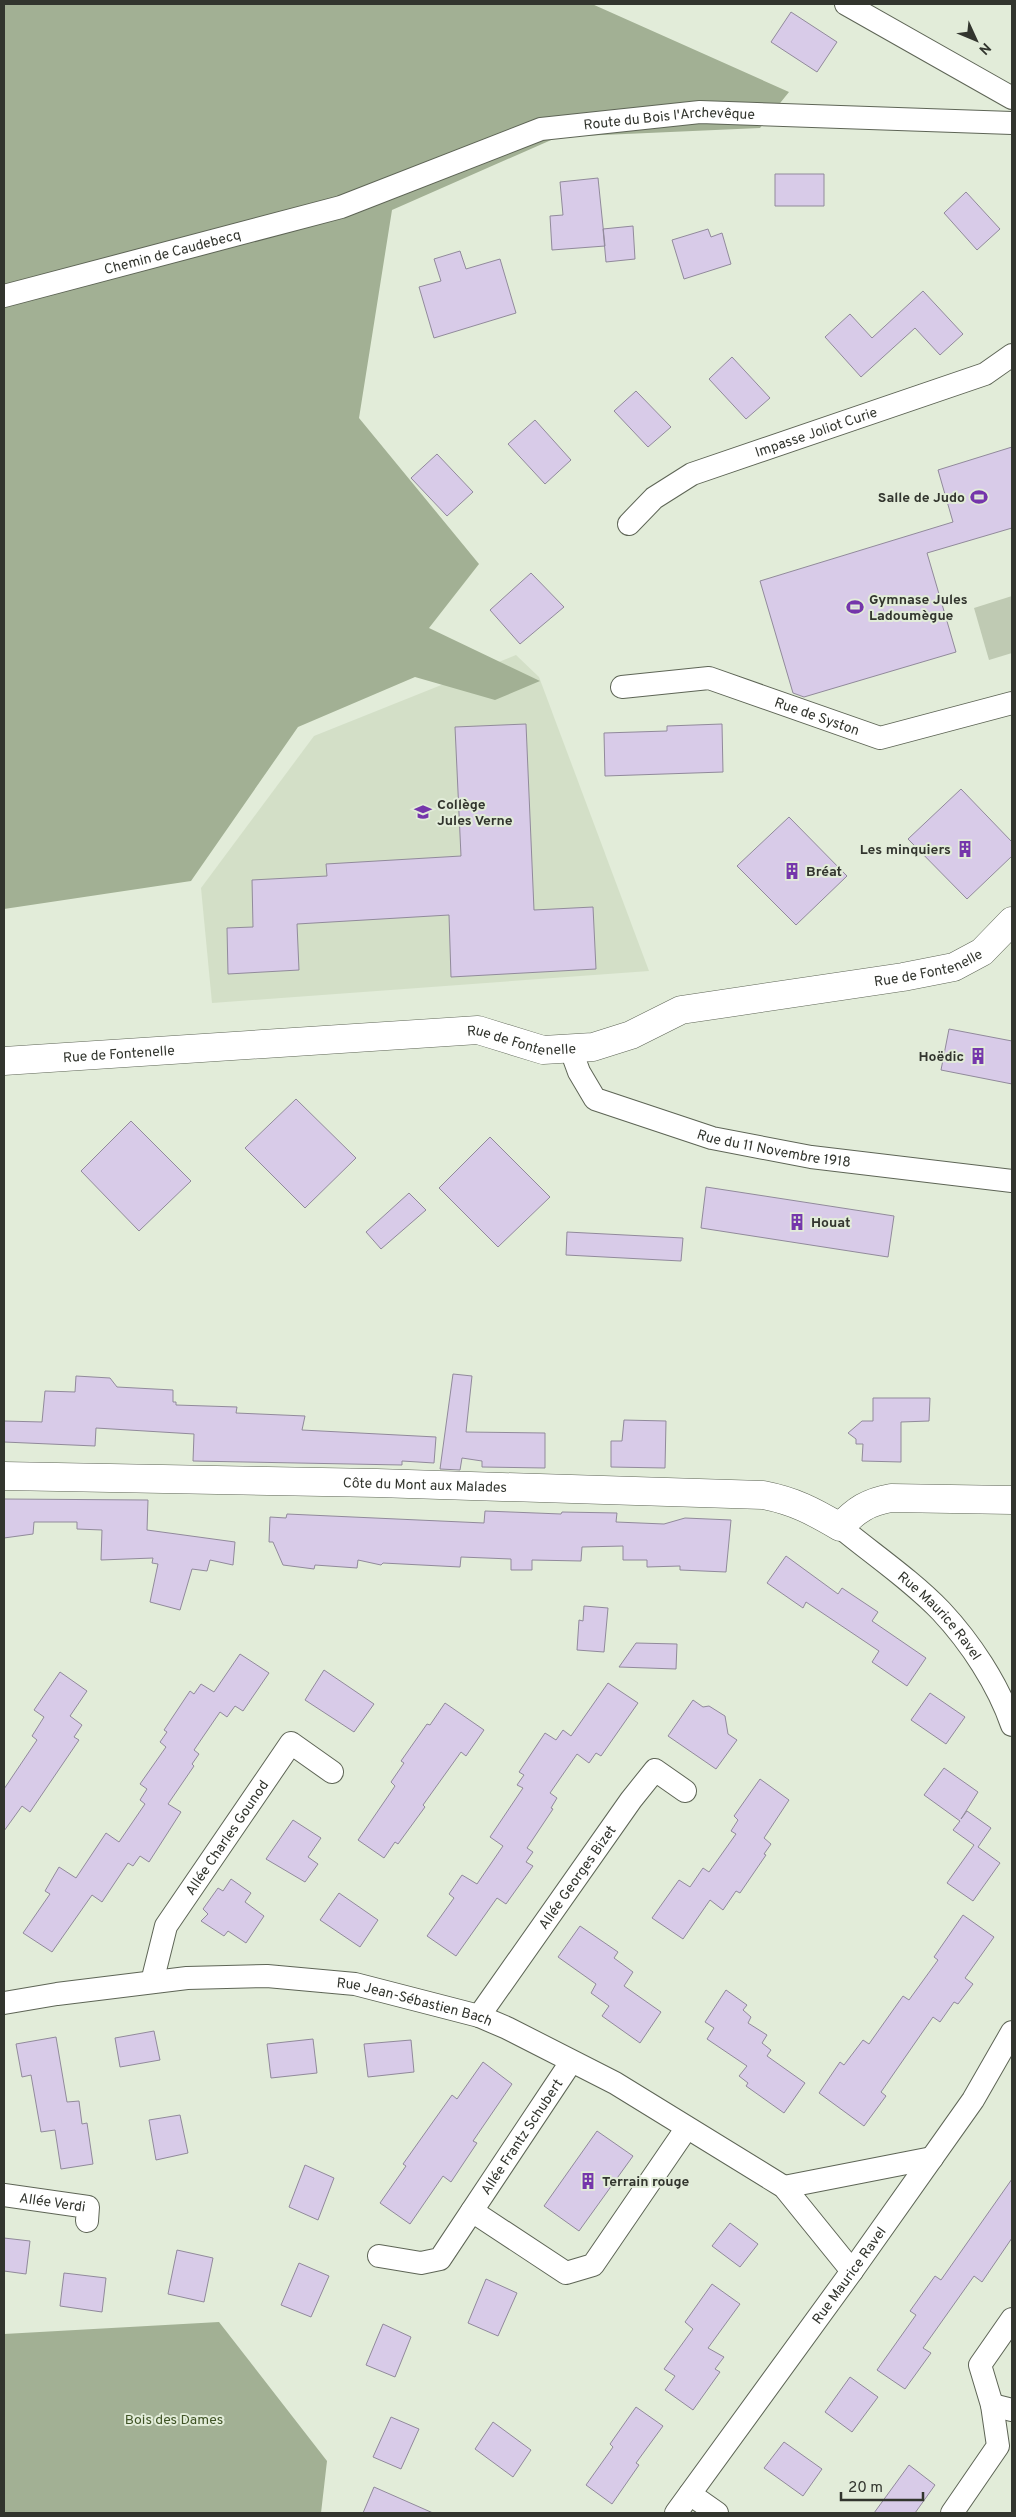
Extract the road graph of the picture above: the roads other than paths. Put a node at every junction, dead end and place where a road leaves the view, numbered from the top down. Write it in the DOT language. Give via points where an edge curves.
graph roads {
  1 [pos="846,4"];
  2 [pos="1012,98"];
  3 [pos="1012,123"];
  4 [pos="341,207"];
  5 [pos="4,296"];
  6 [pos="1012,355"];
  7 [pos="629,524"];
  8 [pos="622,687"];
  9 [pos="1012,703"];
  10 [pos="1012,920"];
  11 [pos="572,1050"];
  12 [pos="4,1061"];
  13 [pos="1012,1181"];
  14 [pos="4,1476"];
  15 [pos="1012,1500"];
  16 [pos="840,1527"];
  17 [pos="1012,1724"];
  18 [pos="332,1772"];
  19 [pos="685,1791"];
  20 [pos="152,1982"];
  21 [pos="4,2003"];
  22 [pos="479,2016"];
  23 [pos="1012,2032"];
  24 [pos="571,2062"];
  25 [pos="686,2129"];
  26 [pos="932,2158"];
  27 [pos="784,2187"];
  28 [pos="4,2195"];
  29 [pos="472,2211"];
  30 [pos="87,2221"];
  31 [pos="379,2256"];
  32 [pos="852,2271"];
  33 [pos="1012,2319"];
  34 [pos="1002,2408"];
  35 [pos="690,2494"];
  36 [pos="676,2513"];
  37 [pos="717,2513"];
  38 [pos="952,2513"];
  1 -- 2 [label="street"];
  3 -- 4 [label="street, Route du Bois l'Archevêque" via="700,112 542,129"];
  4 -- 5 [label="street, Chemin de Caudebecq"];
  6 -- 7 [label="street, Impasse Joliot Curie" via="985,374 692,474 654,498"];
  8 -- 9 [label="street, Rue de Syston" via="709,678 880,738"];
  10 -- 11 [label="street, Rue de Fontenelle" via="982,952 954,967 681,1010 612,1042"];
  11 -- 12 [label="street, Rue de Fontenelle" via="542,1050 478,1030"];
  11 -- 13 [label="street, Rue du 11 Novembre 1918" via="579,1072 595,1099 712,1138 811,1157"];
  14 -- 16 [label="street, Côte du Mont aux Malades" via="763,1495 813,1510"];
  15 -- 16 [label="street" via="891,1498 873,1501"];
  16 -- 17 [label="street, Rue Maurice Ravel" via="941,1611 988,1676"];
  18 -- 20 [label="street, Allée Charles Gounod" via="291,1743 166,1926"];
  19 -- 22 [label="street, Allée Georges Bizet" via="655,1770"];
  20 -- 21 [label="street, Rue Jean-Sébastien Bach"];
  20 -- 22 [label="street, Rue Jean-Sébastien Bach" via="267,1976 355,1984"];
  22 -- 24 [label="street, Rue Jean-Sébastien Bach"];
  23 -- 26 [label="street, Rue Maurice Ravel" via="973,2100"];
  24 -- 25 [label="street, Rue Jean-Sébastien Bach" via="615,2083"];
  24 -- 29 [label="street, Allée Frantz Schubert"];
  25 -- 27 [label="street, Rue Jean-Sébastien Bach"];
  25 -- 29 [label="street" via="593,2265 566,2273"];
  26 -- 27 [label="street"];
  26 -- 32 [label="street, Rue Maurice Ravel"];
  27 -- 32 [label="street, Rue Jean-Sébastien Bach"];
  28 -- 30 [label="street, Allée Verdi" via="88,2207"];
  29 -- 31 [label="street, Allée Frantz Schubert" via="440,2259 421,2263"];
  32 -- 35 [label="street, Rue Maurice Ravel"];
  33 -- 34 [label="street" via="980,2365"];
  34 -- 38 [label="street" via="998,2446"];
  35 -- 36 [label="street, Rue Maurice Ravel"];
  35 -- 37 [label="street"];
}
